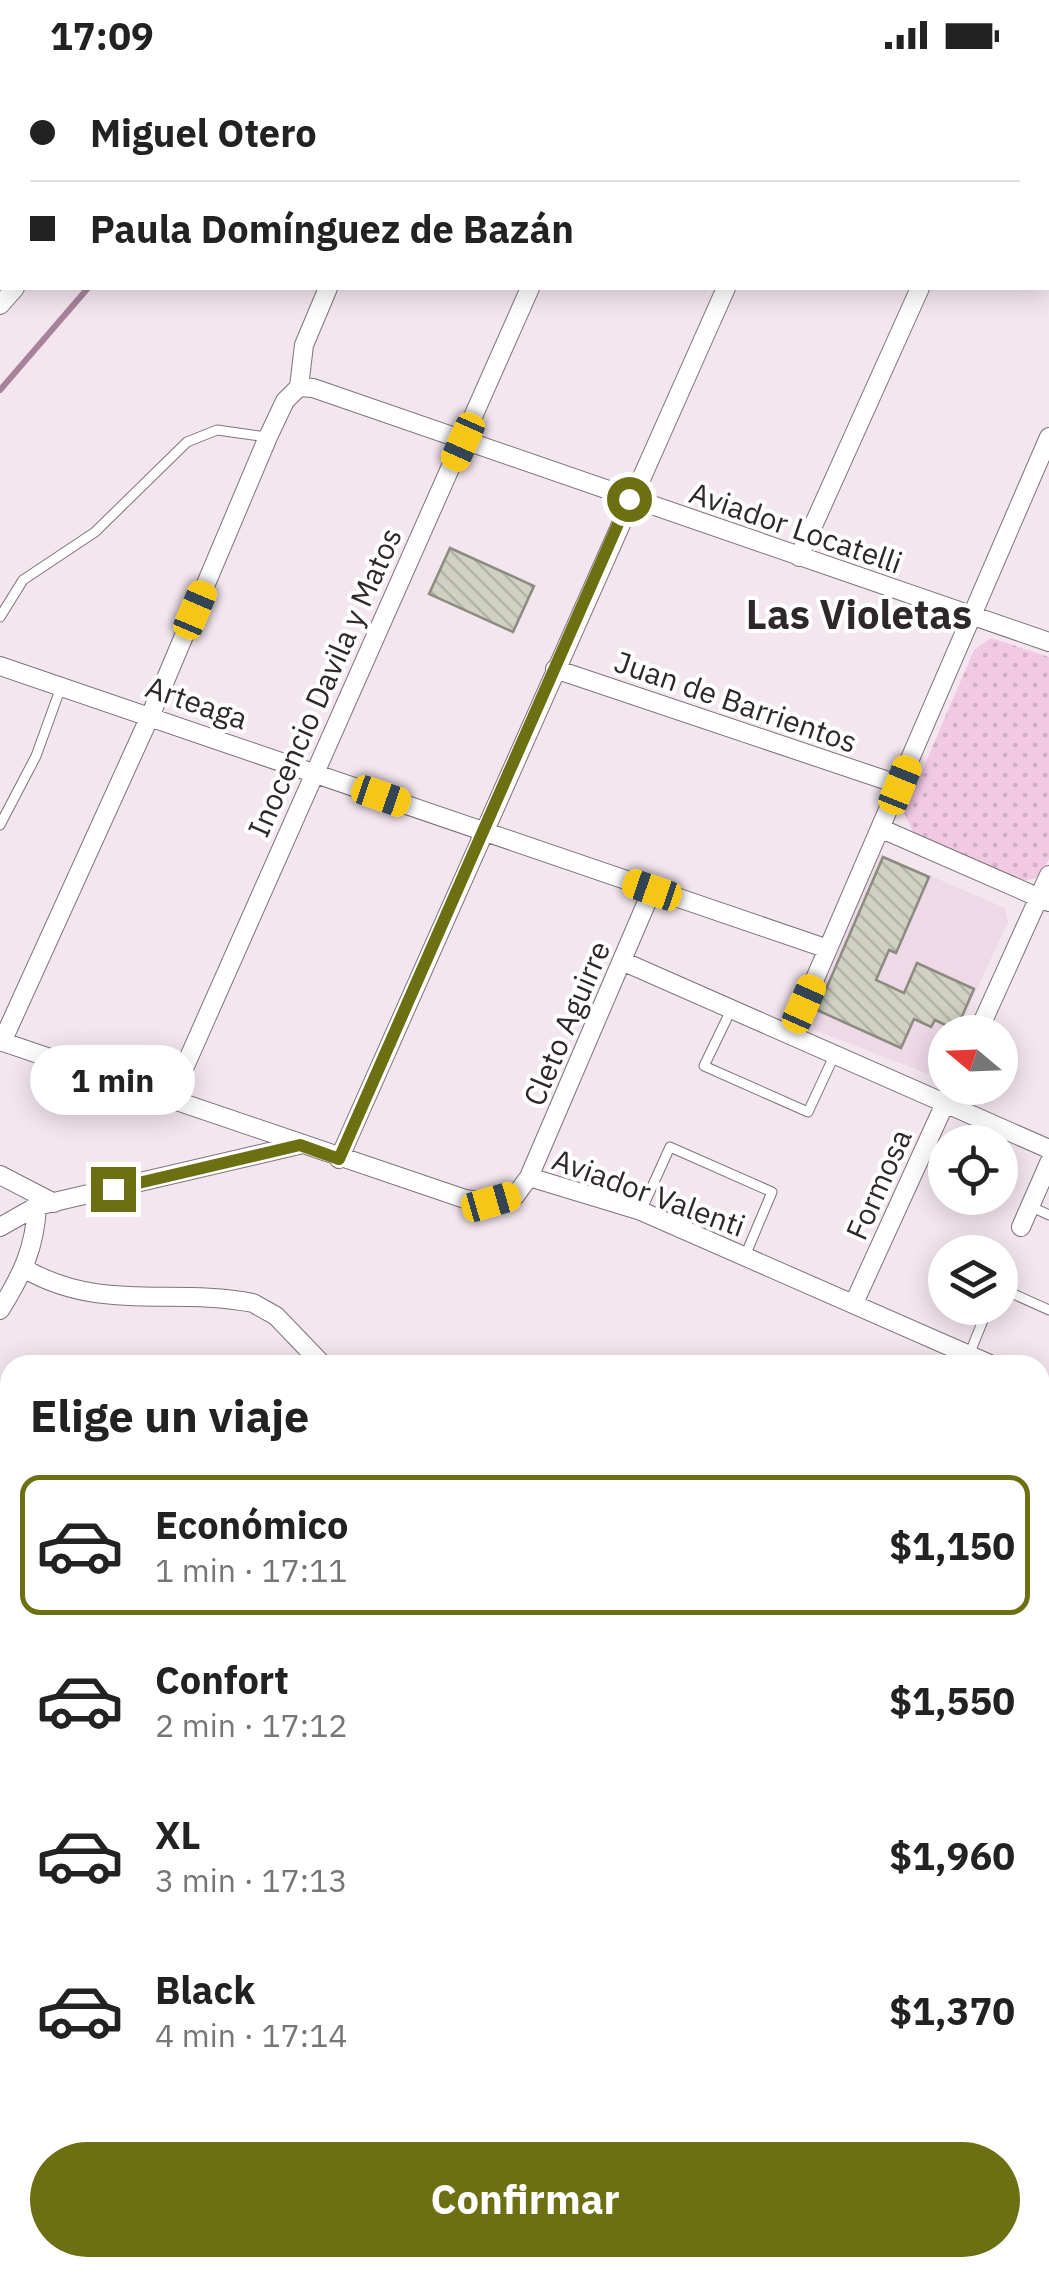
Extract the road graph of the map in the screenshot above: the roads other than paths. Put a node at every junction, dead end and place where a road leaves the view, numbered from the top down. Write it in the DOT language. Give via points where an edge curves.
graph roads {
  1 [pos="327,290"];
  2 [pos="529,290"];
  3 [pos="725,290"];
  4 [pos="919,290"];
  5 [pos="299,387"];
  6 [pos="268,437"];
  7 [pos="1049,437"];
  8 [pos="463,442"];
  9 [pos="629,499"];
  10 [pos="800,557"];
  11 [pos="0,617"];
  12 [pos="970,617"];
  13 [pos="1049,642"];
  14 [pos="0,666"];
  15 [pos="555,668"];
  16 [pos="62,685"];
  17 [pos="151,714"];
  18 [pos="313,772"];
  19 [pos="900,785"];
  20 [pos="0,825"];
  21 [pos="882,829"];
  22 [pos="483,831"];
  23 [pos="1049,875"];
  24 [pos="652,890"];
  25 [pos="1044,900"];
  26 [pos="828,948"];
  27 [pos="622,961"];
  28 [pos="732,1007"];
  29 [pos="986,1015"];
  30 [pos="792,1032"];
  31 [pos="1,1042"];
  32 [pos="835,1053"];
  33 [pos="928,1087"];
  34 [pos="170,1100"];
  35 [pos="944,1105"];
  36 [pos="968,1105"];
  37 [pos="300,1145"];
  38 [pos="1049,1148"];
  39 [pos="339,1159"];
  40 [pos="1049,1163"];
  41 [pos="0,1175"];
  42 [pos="529,1177"];
  43 [pos="45,1204"];
  44 [pos="1030,1206"];
  45 [pos="642,1212"];
  46 [pos="1049,1215"];
  47 [pos="0,1227"];
  48 [pos="1021,1227"];
  49 [pos="745,1256"];
  50 [pos="25,1269"];
  51 [pos="1018,1296"];
  52 [pos="854,1303"];
  53 [pos="0,1310"];
  54 [pos="1049,1310"];
  55 [pos="981,1325"];
  56 [pos="313,1355"];
  57 [pos="968,1355"];
  1 -- 5 [label="street" via="304,345"];
  2 -- 8 [label="street, Inocencio Davila y Matos"];
  3 -- 9 [label="street"];
  4 -- 10 [label="street"];
  5 -- 6 [label="street" via="284,401"];
  5 -- 8 [label="street, Aviador Locatelli"];
  6 -- 11 [label="lane" via="217,430 187,442 95,532 23,580"];
  6 -- 17 [label="street"];
  7 -- 12 [label="street"];
  8 -- 9 [label="street, Aviador Locatelli"];
  8 -- 18 [label="street, Inocencio Davila y Matos"];
  9 -- 10 [label="street, Aviador Locatelli"];
  9 -- 15 [label="street"];
  10 -- 12 [label="street, Aviador Locatelli"];
  12 -- 13 [label="street, Aviador Locatelli"];
  12 -- 19 [label="street"];
  14 -- 16 [label="street, Arteaga"];
  15 -- 19 [label="street, Juan de Barrientos"];
  15 -- 22 [label="street"];
  16 -- 17 [label="street, Arteaga"];
  16 -- 20 [label="lane"];
  17 -- 18 [label="street, Arteaga"];
  17 -- 31 [label="street"];
  18 -- 22 [label="street, Arteaga"];
  18 -- 34 [label="street, Inocencio Davila y Matos"];
  19 -- 21 [label="street"];
  21 -- 25 [label="street"];
  21 -- 26 [label="street"];
  22 -- 24 [label="street, Arteaga"];
  22 -- 39 [label="street"];
  23 -- 25 [label="street"];
  24 -- 26 [label="street, Arteaga"];
  24 -- 27 [label="street, Cleto Aguirre"];
  25 -- 29 [label="street"];
  26 -- 30 [label="street"];
  27 -- 28 [label="street"];
  27 -- 42 [label="street, Cleto Aguirre"];
  28 -- 30 [label="street"];
  28 -- 32 [label="lane" via="704,1066 808,1112"];
  30 -- 32 [label="street"];
  31 -- 34 [label="street, Aviador Valenti"];
  32 -- 33 [label="street"];
  34 -- 37 [label="street, Aviador Valenti"];
  35 -- 52 [label="street, Formosa"];
  36 -- 38 [label="street"];
  37 -- 39 [label="street, Aviador Valenti"];
  37 -- 43 [label="street"];
  39 -- 42 [label="street, Aviador Valenti" via="478,1202 514,1196"];
  40 -- 44 [label="street"];
  41 -- 43 [label="street"];
  42 -- 45 [label="street, Aviador Valenti"];
  43 -- 47 [label="street"];
  43 -- 50 [label="street"];
  44 -- 46 [label="lane"];
  44 -- 48 [label="street"];
  45 -- 49 [label="street, Aviador Valenti"];
  45 -- 49 [label="lane" via="670,1147 772,1192"];
  49 -- 52 [label="street, Aviador Valenti"];
  50 -- 53 [label="street"];
  50 -- 56 [label="street" via="65,1289 94,1294 253,1303 276,1316"];
  51 -- 54 [label="lane"];
  52 -- 57 [label="street, Aviador Valenti"];
  55 -- 57 [label="lane"];
}
